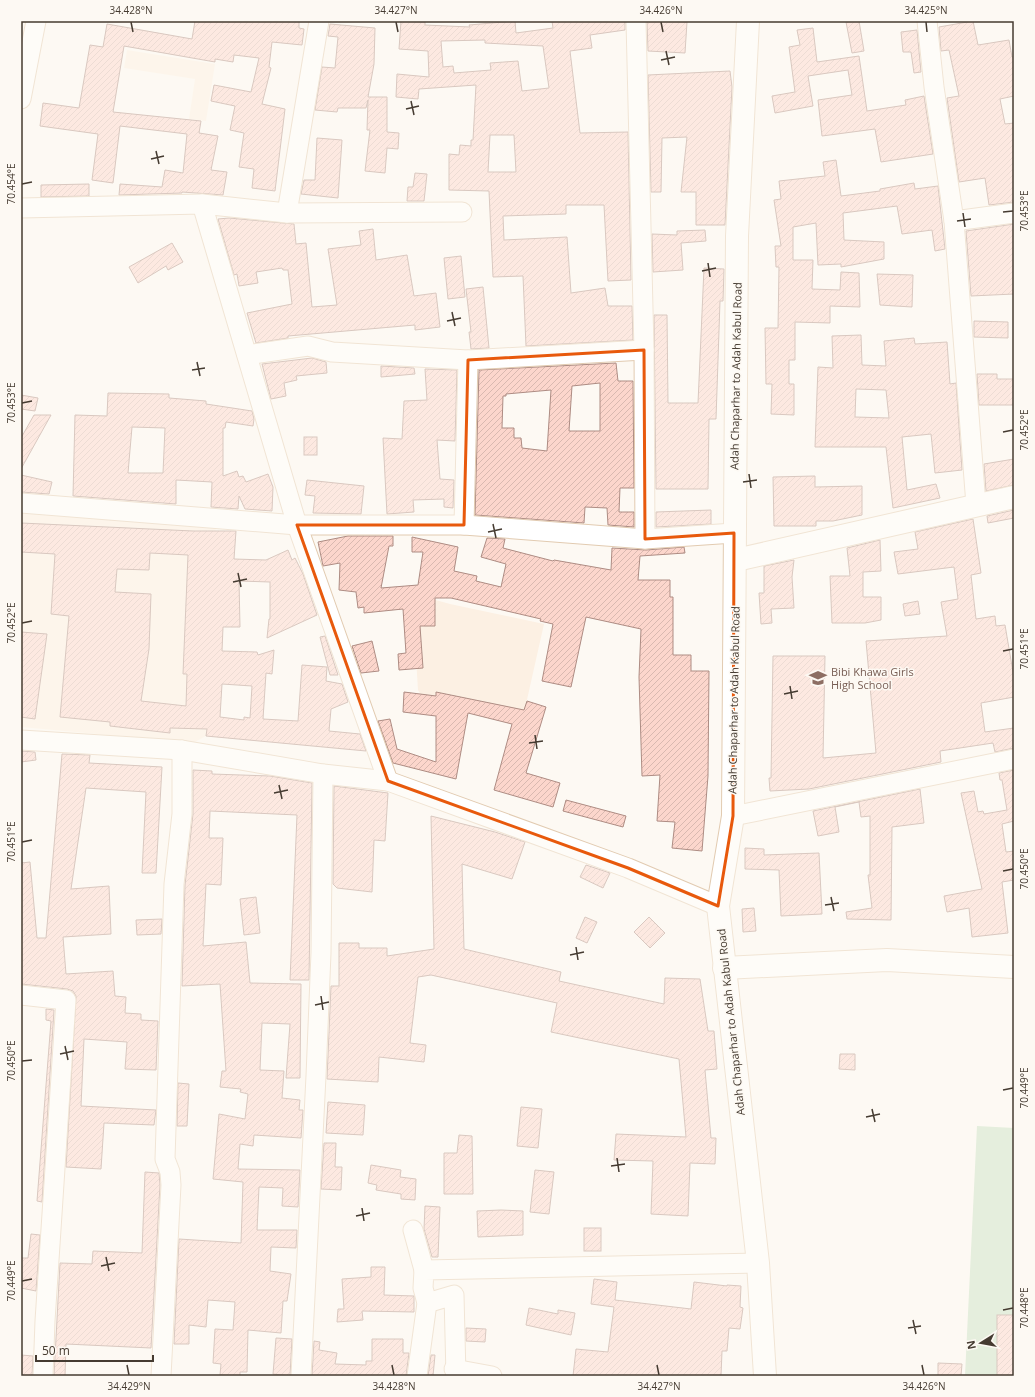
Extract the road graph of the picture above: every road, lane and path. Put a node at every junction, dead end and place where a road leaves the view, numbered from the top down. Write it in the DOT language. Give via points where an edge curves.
graph roads {
  1 [pos="36,21"];
  2 [pos="319,21"];
  3 [pos="636,21"];
  4 [pos="748,21"];
  5 [pos="927,21"];
  6 [pos="21,99"];
  7 [pos="202,204"];
  8 [pos="21,208"];
  9 [pos="462,212"];
  10 [pos="287,213"];
  11 [pos="1014,213"];
  12 [pos="954,221"];
  13 [pos="644,350"];
  14 [pos="247,355"];
  15 [pos="468,360"];
  16 [pos="1014,497"];
  17 [pos="21,503"];
  18 [pos="976,505"];
  19 [pos="297,525"];
  20 [pos="464,525"];
  21 [pos="734,533"];
  22 [pos="645,539"];
  23 [pos="736,560"];
  24 [pos="21,740"];
  25 [pos="182,750"];
  26 [pos="1014,759"];
  27 [pos="323,774"];
  28 [pos="388,781"];
  29 [pos="733,816"];
  30 [pos="718,906"];
  31 [pos="1014,967"];
  32 [pos="724,968"];
  33 [pos="21,995"];
  34 [pos="413,1230"];
  35 [pos="758,1263"];
  36 [pos="424,1270"];
  37 [pos="427,1303"];
  38 [pos="455,1373"];
  39 [pos="43,1376"];
  40 [pos="161,1376"];
  41 [pos="301,1376"];
  42 [pos="417,1376"];
  43 [pos="492,1376"];
  44 [pos="765,1376"];
  1 -- 6 [label="street"];
  2 -- 10 [label="street"];
  3 -- 13 [label="street"];
  4 -- 21 [label="main road, Adah Chaparhar to Adah Kabul Road" via="737,236"];
  5 -- 12 [label="street"];
  7 -- 8 [label="street"];
  7 -- 10 [label="street"];
  7 -- 14 [label="street"];
  9 -- 10 [label="street"];
  11 -- 12 [label="street"];
  12 -- 18 [label="street"];
  13 -- 15 [label="street"];
  13 -- 22 [label="street"];
  14 -- 15 [label="street" via="308,346 332,352"];
  14 -- 19 [label="street"];
  15 -- 20 [label="street"];
  16 -- 18 [label="main road"];
  17 -- 19 [label="street"];
  18 -- 23 [label="main road"];
  19 -- 20 [label="street"];
  19 -- 28 [label="street"];
  20 -- 22 [label="street"];
  21 -- 22 [label="street"];
  21 -- 23 [label="main road, Adah Chaparhar to Adah Kabul Road"];
  23 -- 29 [label="main road, Adah Chaparhar to Adah Kabul Road"];
  24 -- 25 [label="street"];
  25 -- 27 [label="street"];
  25 -- 40 [label="street" via="182,814 174,884 165,1159 171,1185"];
  26 -- 29 [label="street"];
  27 -- 28 [label="street"];
  27 -- 41 [label="street" via="321,953 308,1136"];
  28 -- 30 [label="street" via="628,868"];
  29 -- 30 [label="main road, Adah Chaparhar to Adah Kabul Road"];
  30 -- 32 [label="main road, Adah Chaparhar to Adah Kabul Road"];
  31 -- 32 [label="main road" via="887,960"];
  32 -- 35 [label="main road, Adah Chaparhar to Adah Kabul Road"];
  33 -- 39 [label="street" via="66,1000"];
  34 -- 36 [label="street"];
  35 -- 36 [label="street"];
  35 -- 44 [label="main road, Adah Chaparhar to Adah Kabul Road"];
  36 -- 37 [label="street" via="423,1288"];
  37 -- 38 [label="street" via="454,1295"];
  37 -- 42 [label="street"];
  38 -- 43 [label="street"];
}
